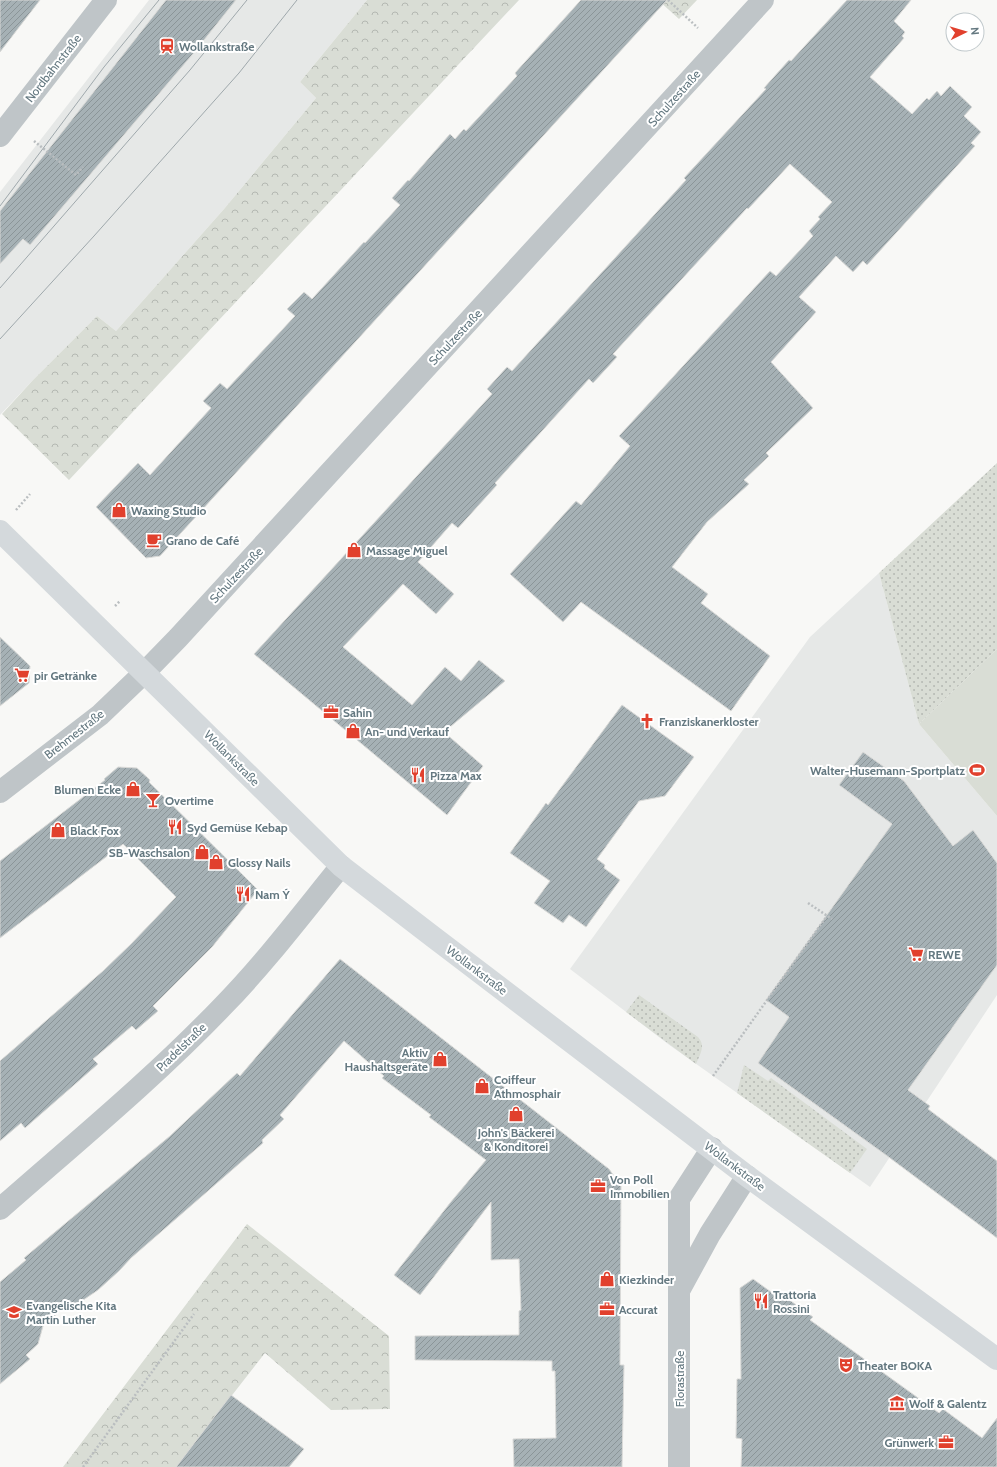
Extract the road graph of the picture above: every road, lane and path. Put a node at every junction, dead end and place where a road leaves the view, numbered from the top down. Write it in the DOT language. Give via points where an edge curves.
graph roads {
  1 [pos="106,0"];
  2 [pos="668,0"];
  3 [pos="763,0"];
  4 [pos="719,48"];
  5 [pos="0,136"];
  6 [pos="34,141"];
  7 [pos="83,167"];
  8 [pos="0,531"];
  9 [pos="145,672"];
  10 [pos="0,792"];
  11 [pos="341,866"];
  12 [pos="808,903"];
  13 [pos="827,916"];
  14 [pos="832,919"];
  15 [pos="713,1076"];
  16 [pos="712,1148"];
  17 [pos="747,1176"];
  18 [pos="0,1210"];
  19 [pos="678,1292"];
  20 [pos="194,1314"];
  21 [pos="997,1358"];
  22 [pos="83,1467"];
  23 [pos="679,1467"];
  1 -- 5 [label="street, Nordbahnstraße"];
  2 -- 4 [label="path"];
  3 -- 4 [label="street, Schulzestraße"];
  4 -- 9 [label="street, Schulzestraße"];
  6 -- 7 [label="path" via="76,175"];
  8 -- 9 [label="main road, Wollankstraße"];
  9 -- 10 [label="street, Brehmestraße" via="100,715"];
  9 -- 11 [label="main road, Wollankstraße"];
  11 -- 16 [label="main road, Wollankstraße"];
  11 -- 18 [label="street, Pradelstraße" via="222,1008 147,1079"];
  12 -- 13 [label="path"];
  13 -- 14 [label="path"];
  13 -- 15 [label="path"];
  16 -- 17 [label="main road, Wollankstraße"];
  16 -- 19 [label="street, Florastraße" via="678,1199"];
  17 -- 19 [label="street, Florastraße" via="710,1234"];
  17 -- 21 [label="main road, Wollankstraße"];
  19 -- 23 [label="street, Florastraße"];
  20 -- 22 [label="path"];
}
